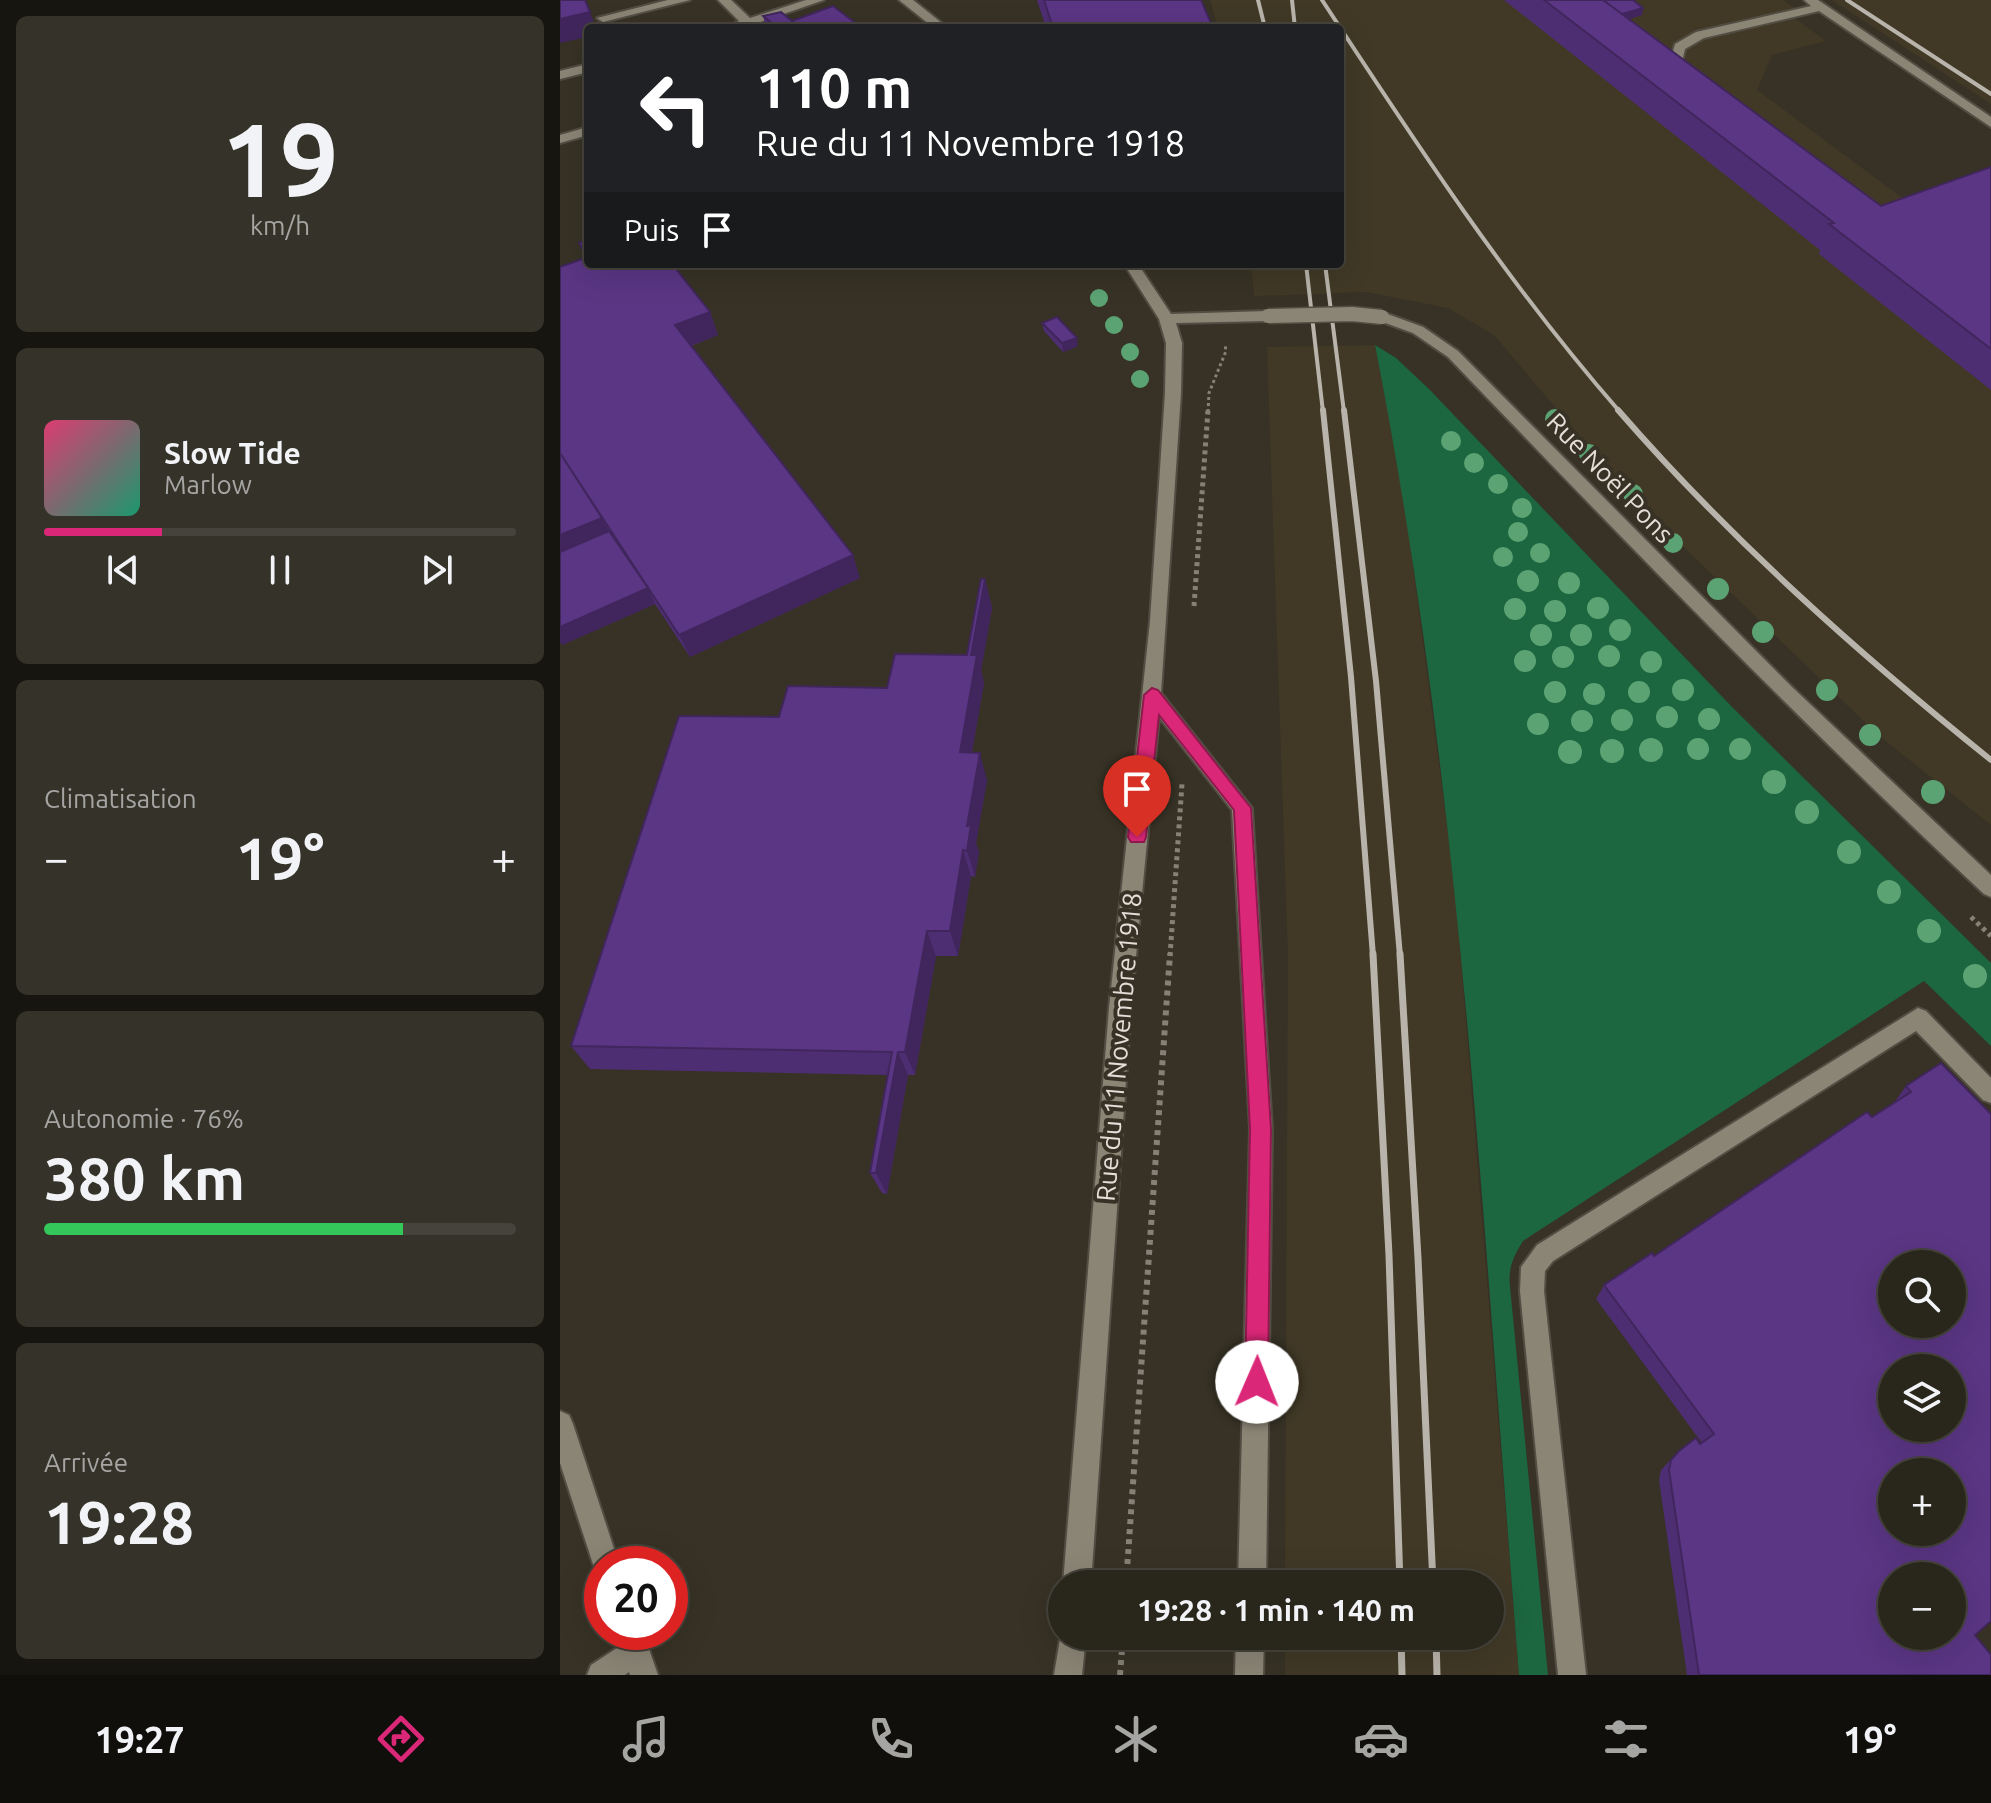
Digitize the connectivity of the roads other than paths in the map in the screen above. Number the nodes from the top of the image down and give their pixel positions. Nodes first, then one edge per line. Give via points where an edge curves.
1 (684, 0) edge
2 (724, 0) edge
3 (818, 0) edge
4 (905, 0) edge
5 (1814, 4) edge
6 (603, 18) dead end
7 (747, 22) junction
8 (741, 24) edge
9 (937, 24) edge
10 (584, 69) edge
11 (560, 75) edge
12 (1699, 88) edge
13 (1991, 123) edge
14 (584, 132) edge
15 (560, 139) edge
16 (1134, 268) edge
17 (1167, 319) junction
18 (1152, 695) junction
19 (1991, 888) edge
20 (1991, 1093) edge
21 (560, 1424) edge
22 (600, 1546) edge
23 (1078, 1570) edge
24 (1252, 1570) edge
25 (1071, 1650) edge
26 (1250, 1650) edge
27 (636, 1653) edge
28 (601, 1675) edge
29 (1068, 1675) edge
30 (1249, 1675) edge
31 (1572, 1675) edge

1 - 6 street
2 - 7 street
3 - 7 street
4 - 9 street
5 - 12 street via 1700,35 1679,47 1676,62
5 - 13 street
7 - 8 street
10 - 11 street
14 - 15 street
16 - 17 street
17 - 18 street, Rue du 11 Novembre 1918 via 1174,343 1173,393
17 - 19 street, Rue Noël Pons, bridge via 1382,317 1418,330 1453,354 1667,574
18 - 23 street, Rue du 11 Novembre 1918 via 1120,1008
18 - 24 street via 1242,808 1261,1129
20 - 31 street via 1918,1018 1545,1253 1533,1267
21 - 22 street
25 - 29 street
26 - 30 street
27 - 28 street

